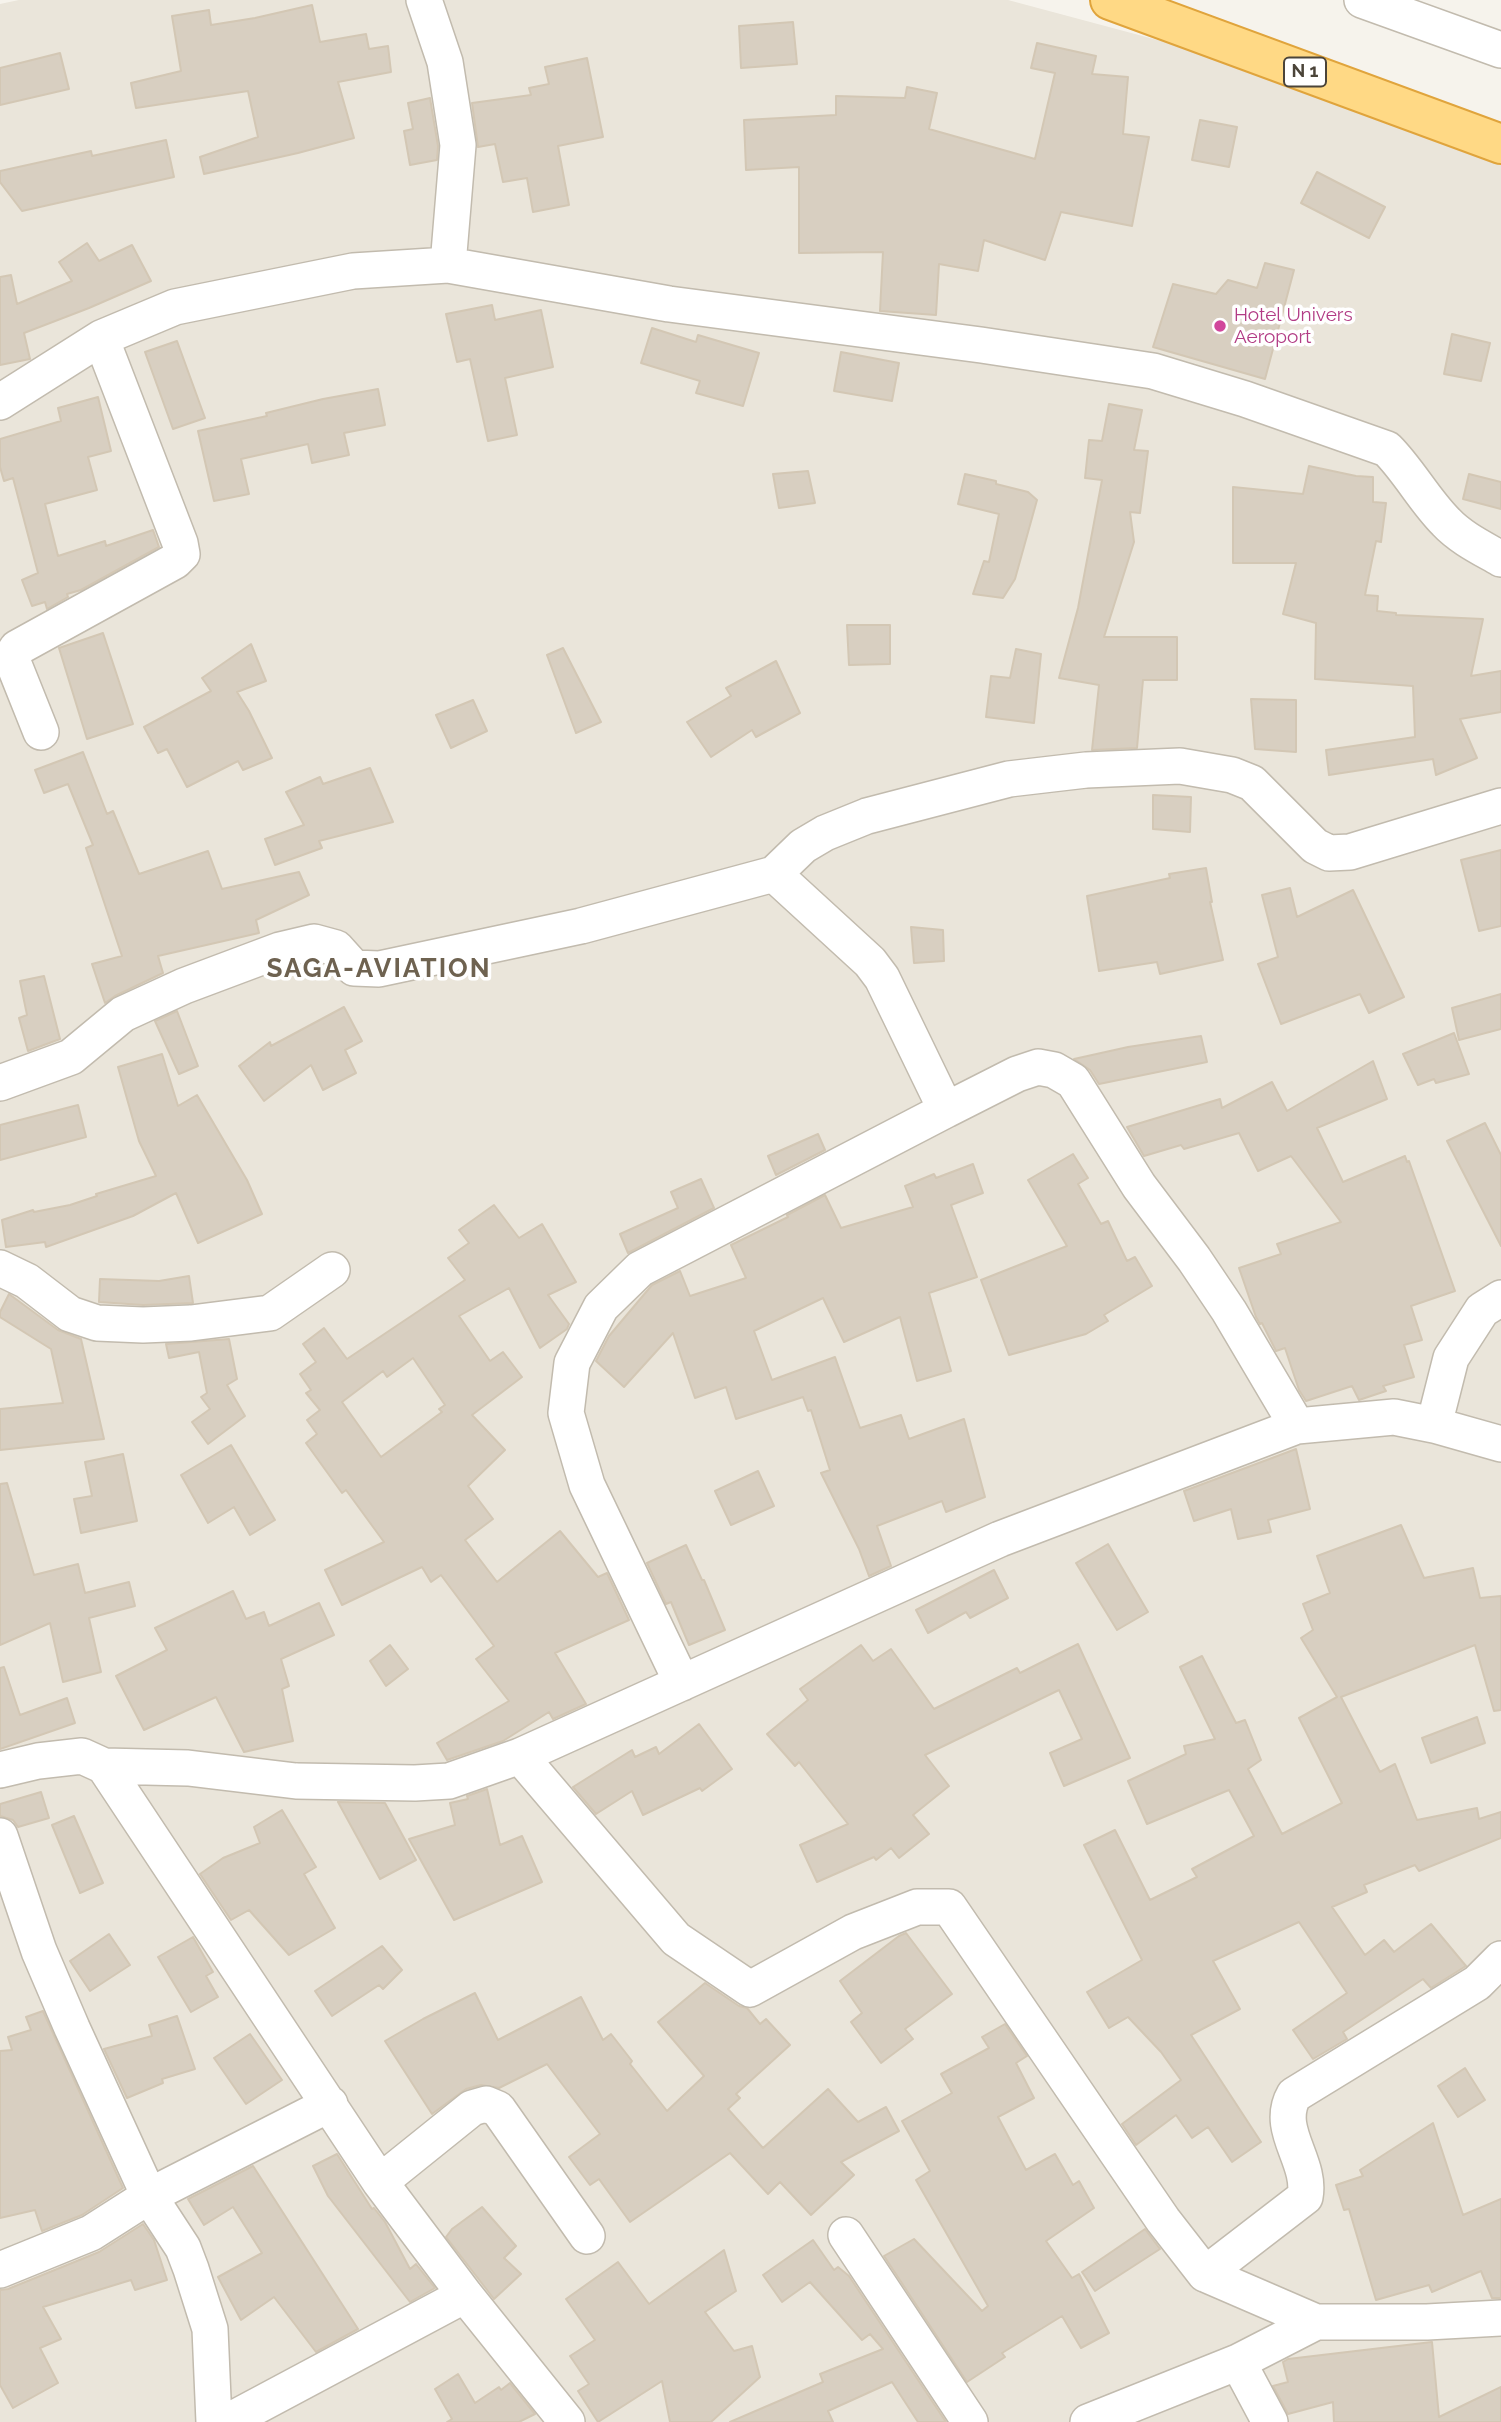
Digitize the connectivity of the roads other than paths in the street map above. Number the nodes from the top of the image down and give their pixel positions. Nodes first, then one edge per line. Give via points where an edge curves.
1 (424, 0) edge
2 (1110, 0) edge
3 (1362, 0) edge
4 (1501, 50) edge
5 (1501, 144) edge
6 (448, 265) junction
7 (101, 338) junction
8 (0, 401) edge
9 (1501, 559) edge
10 (41, 732) dead end
11 (1501, 806) edge
12 (774, 874) junction
13 (0, 1083) edge
14 (946, 1111) junction
15 (0, 1268) edge
16 (332, 1270) dead end
17 (1501, 1298) edge
18 (1434, 1425) junction
19 (1297, 1426) junction
20 (1501, 1444) edge
21 (682, 1683) junction
22 (520, 1756) junction
23 (104, 1766) junction
24 (0, 1770) edge
25 (0, 1836) edge
26 (1501, 1959) edge
27 (330, 2104) junction
28 (380, 2182) junction
29 (149, 2196) junction
30 (846, 2235) dead end
31 (587, 2236) dead end
32 (0, 2270) edge
33 (1205, 2274) junction
34 (465, 2295) junction
35 (1501, 2318) edge
36 (1315, 2322) junction
37 (1238, 2362) junction
38 (214, 2422) edge
39 (227, 2422) edge
40 (566, 2422) edge
41 (970, 2422) edge
42 (1088, 2422) edge
43 (1270, 2422) edge

1 - 6 street via 445,62 458,145
2 - 5 highway, N 1
3 - 4 street
6 - 7 street via 354,271 175,307
6 - 9 street via 669,304 1153,371 1387,449 1446,522
7 - 8 street
7 - 10 street via 182,554 17,648 13,662
11 - 12 street via 1350,852 1329,853 1315,846 1252,783 1232,775 1180,766 1086,770 1009,779 867,816 803,846
12 - 13 street via 581,926 379,970 354,968 336,948 314,942 280,950 123,1014 72,1057
12 - 14 street via 882,978
14 - 19 street via 1038,1068 1054,1070 1073,1081 1139,1186 1228,1311
14 - 21 street via 640,1269 601,1307 572,1363 566,1413 587,1485
15 - 16 street via 70,1314 97,1323 143,1325 270,1313
17 - 18 street via 1482,1310 1451,1359
18 - 19 street via 1394,1418
18 - 20 street
19 - 21 street via 1000,1539
21 - 22 street
22 - 23 street via 450,1781 415,1783 296,1781 188,1768
22 - 33 street via 676,1939 750,1989 853,1932 918,1907 949,1907
23 - 24 street via 82,1756
23 - 27 street
25 - 29 street via 40,1951
26 - 33 street via 1477,1983 1294,2095 1287,2121 1306,2179 1305,2197
27 - 28 street
27 - 29 street
28 - 31 street via 472,2108 486,2104 498,2109
28 - 34 street
29 - 32 street via 90,2232
29 - 38 street via 183,2248 210,2329
30 - 41 street
33 - 36 street
34 - 39 street
34 - 40 street
35 - 36 street
36 - 37 street
37 - 42 street
37 - 43 street

